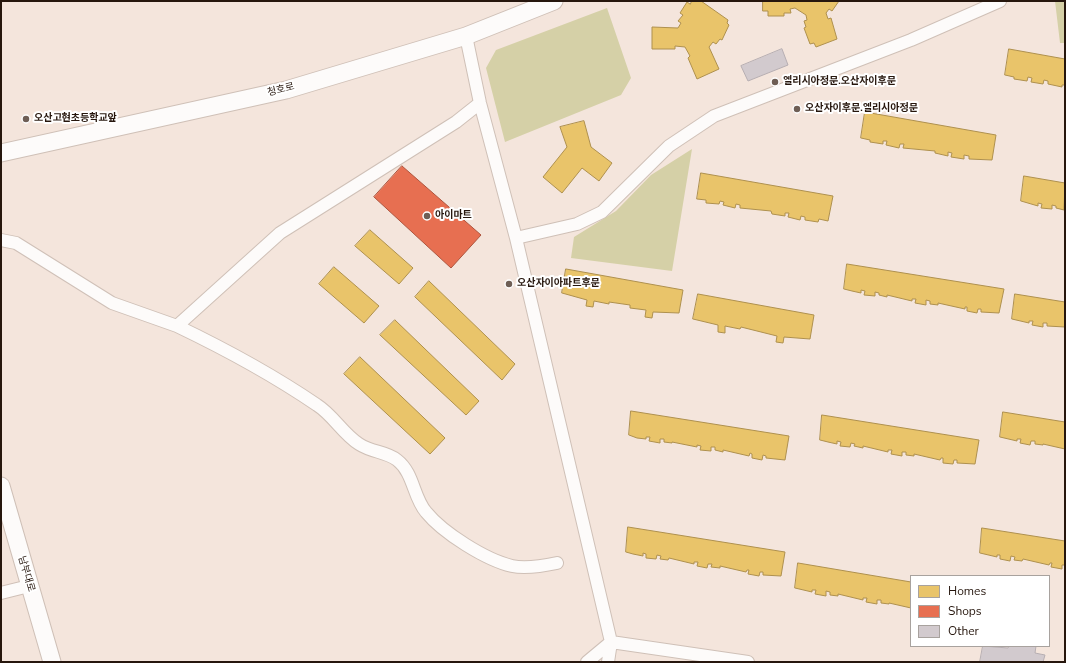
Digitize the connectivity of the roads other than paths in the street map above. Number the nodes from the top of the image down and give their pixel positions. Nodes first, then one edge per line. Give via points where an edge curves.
1 (554, 1) edge
2 (1000, 1) edge
3 (466, 36) junction
4 (480, 103) junction
5 (1, 153) edge
6 (516, 238) junction
7 (1, 240) edge
8 (177, 326) junction
9 (1, 486) edge
10 (557, 563) dead end
11 (29, 586) junction
12 (1, 593) edge
13 (611, 642) junction
14 (52, 662) edge
15 (587, 662) edge
16 (608, 662) edge
17 (748, 662) edge

1 - 3 street, 청호로
2 - 6 street via 911,40 714,116 669,146 602,212 577,224
3 - 4 street
3 - 5 street, 청호로 via 286,90
4 - 6 street
4 - 8 street via 456,122 280,234
6 - 13 street
7 - 8 street via 16,243 112,303
8 - 10 street via 215,344 318,406 357,444 373,452 388,454 399,461 410,476 426,512 452,535 486,557 513,566 542,567
9 - 11 street, 남부대로
11 - 12 street
11 - 14 street, 남부대로
13 - 15 street
13 - 16 street
13 - 17 street

